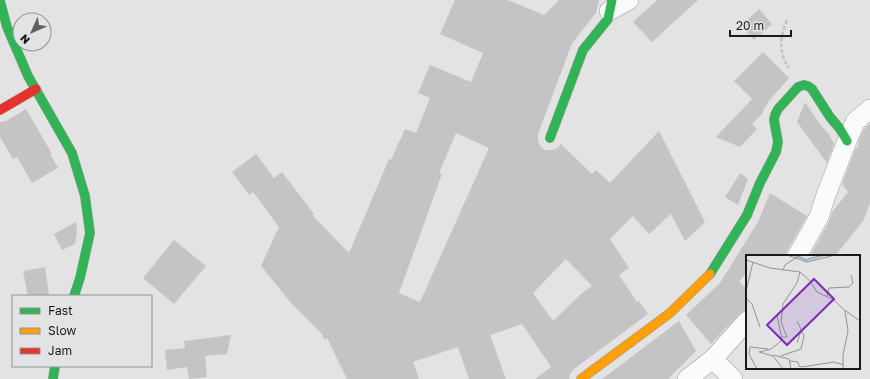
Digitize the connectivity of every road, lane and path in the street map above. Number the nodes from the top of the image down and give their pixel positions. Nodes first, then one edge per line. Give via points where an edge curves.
1 (629, 0) edge
2 (0, 1) edge
3 (611, 6) edge
4 (787, 20) dead end
5 (804, 85) junction
6 (36, 89) junction
7 (870, 109) edge
8 (0, 110) edge
9 (550, 138) dead end
10 (846, 140) junction
11 (798, 255) edge
12 (74, 295) edge
13 (746, 322) edge
14 (714, 359) junction
15 (55, 367) edge
16 (53, 379) edge
17 (581, 379) edge
18 (687, 379) edge
19 (733, 379) edge

1 - 3 street
2 - 6 street via 7,27
3 - 9 street via 608,19 583,50
4 - 5 path via 781,40 784,61
5 - 10 street via 812,89
5 - 17 street via 798,87 775,115 778,142 776,152 747,215 709,276 670,313
6 - 8 street
6 - 12 street via 72,153 85,196 90,233
7 - 10 street via 855,122
10 - 11 street via 819,217
13 - 14 street
14 - 18 street
14 - 19 street
15 - 16 street

